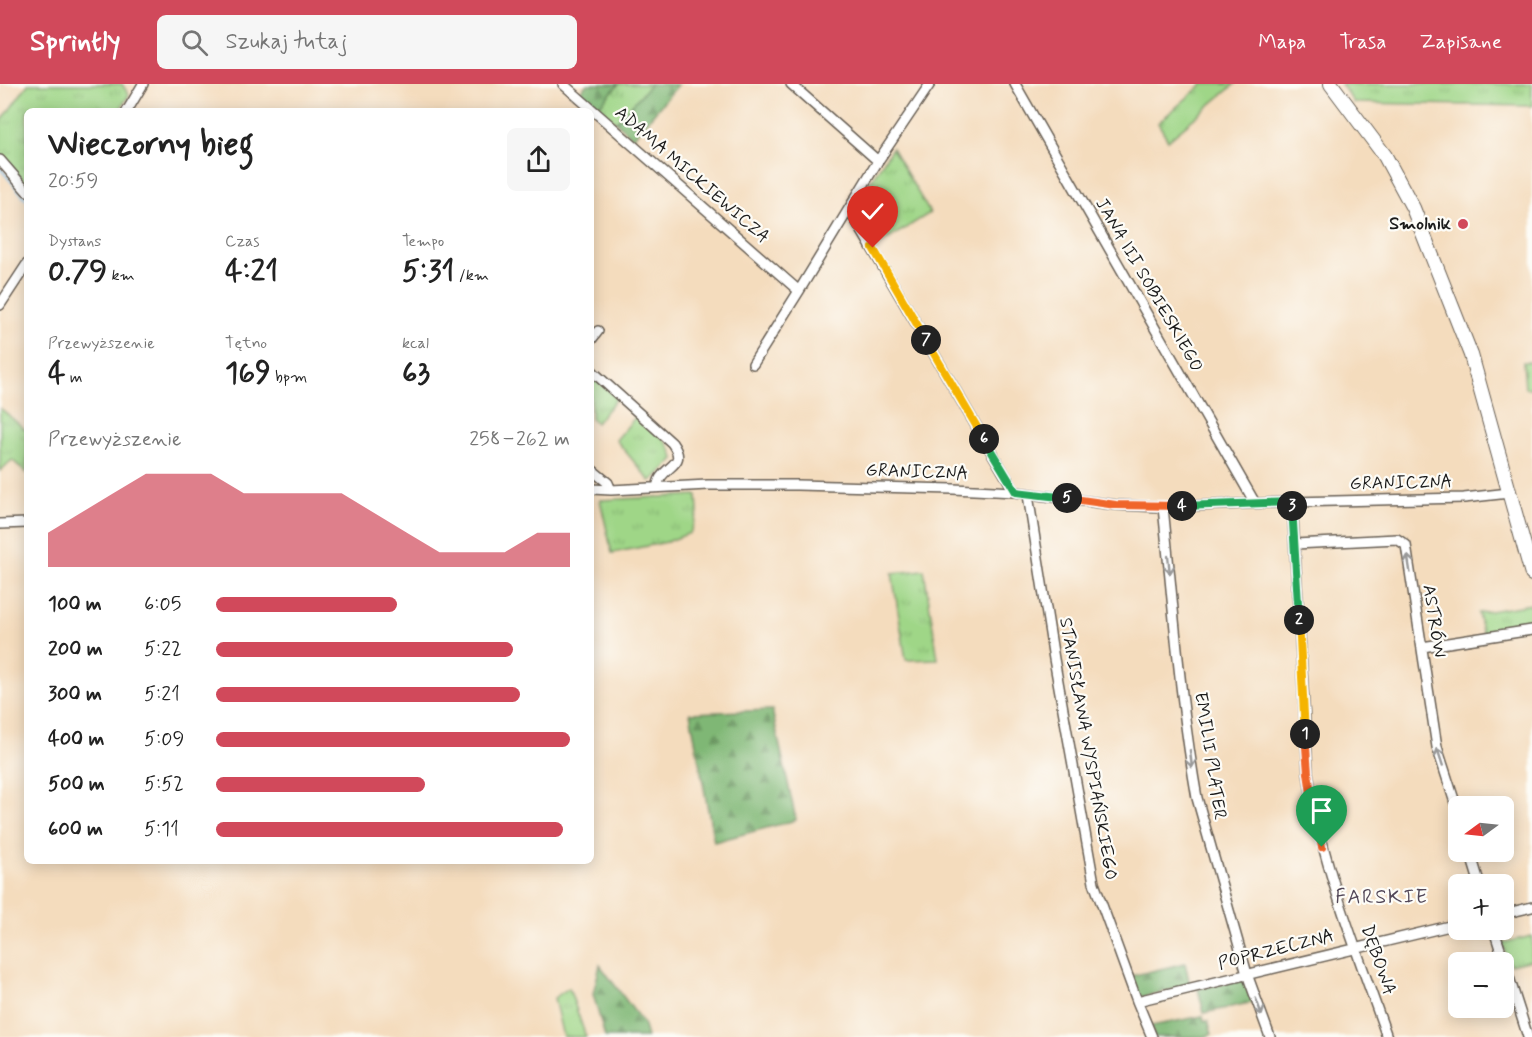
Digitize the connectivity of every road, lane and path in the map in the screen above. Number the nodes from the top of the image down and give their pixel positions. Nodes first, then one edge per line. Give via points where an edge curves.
1 (144, 84) edge
2 (563, 84) edge
3 (791, 84) edge
4 (930, 84) edge
5 (1015, 84) edge
6 (1331, 84) edge
7 (129, 108) edge
8 (590, 108) edge
9 (594, 111) edge
10 (0, 160) edge
11 (878, 161) junction
12 (24, 188) edge
13 (849, 209) junction
14 (24, 269) edge
15 (800, 291) junction
16 (0, 305) edge
17 (598, 331) dead end
18 (594, 336) edge
19 (753, 364) dead end
20 (594, 373) edge
21 (594, 471) edge
22 (657, 487) junction
23 (594, 489) edge
24 (611, 490) junction
25 (1509, 491) junction
26 (1016, 492) junction
27 (1028, 495) junction
28 (1292, 502) junction
29 (1255, 503) junction
30 (1163, 507) junction
31 (24, 523) edge
32 (0, 524) edge
33 (1295, 544) junction
34 (1532, 574) edge
35 (1532, 630) edge
36 (1422, 647) junction
37 (1453, 796) edge
38 (1532, 907) edge
39 (1514, 911) edge
40 (1448, 926) edge
41 (1497, 940) edge
42 (1356, 948) junction
43 (1247, 974) junction
44 (1137, 1001) junction
45 (1152, 1037) edge
46 (1270, 1037) edge
47 (1387, 1037) edge
48 (1528, 1037) edge

1 - 7 street
2 - 8 street, ADAMA MICKIEWICZA
3 - 11 street
4 - 11 street
5 - 29 street, JANA III SOBIESKIEGO
6 - 25 main road via 1385,156 1413,208 1471,355
9 - 15 street, ADAMA MICKIEWICZA
10 - 12 street
11 - 13 street
13 - 15 street
13 - 26 street
14 - 16 street
15 - 19 street
17 - 18 street
20 - 22 street via 676,449 677,460
21 - 24 street
22 - 24 street, GRANICZNA
22 - 26 street, GRANICZNA via 796,485
23 - 24 street, GRANICZNA
25 - 28 street, GRANICZNA via 1464,498
25 - 34 main road
26 - 27 street, GRANICZNA
27 - 30 street, GRANICZNA
27 - 44 street, STANISŁAWA WYSPIAŃSKIEGO via 1094,883
28 - 29 street, GRANICZNA
28 - 33 street, DĘBOWA
29 - 30 street, GRANICZNA
30 -> 43 street, EMILII PLATER via 1192,768 1204,825
31 - 32 street
36 -> 33 street, ASTRÓW via 1406,545 1402,541
33 - 42 street, DĘBOWA via 1313,807 1322,847
35 - 36 street
37 -> 36 street, ASTRÓW via 1437,747
38 - 39 street
40 - 42 street, POPRZECZNA
41 - 48 street
42 - 43 street, POPRZECZNA
42 - 47 street, DĘBOWA
43 - 44 street, POPRZECZNA
43 -> 46 street, EMILII PLATER
44 - 45 street, STANISŁAWA WYSPIAŃSKIEGO

